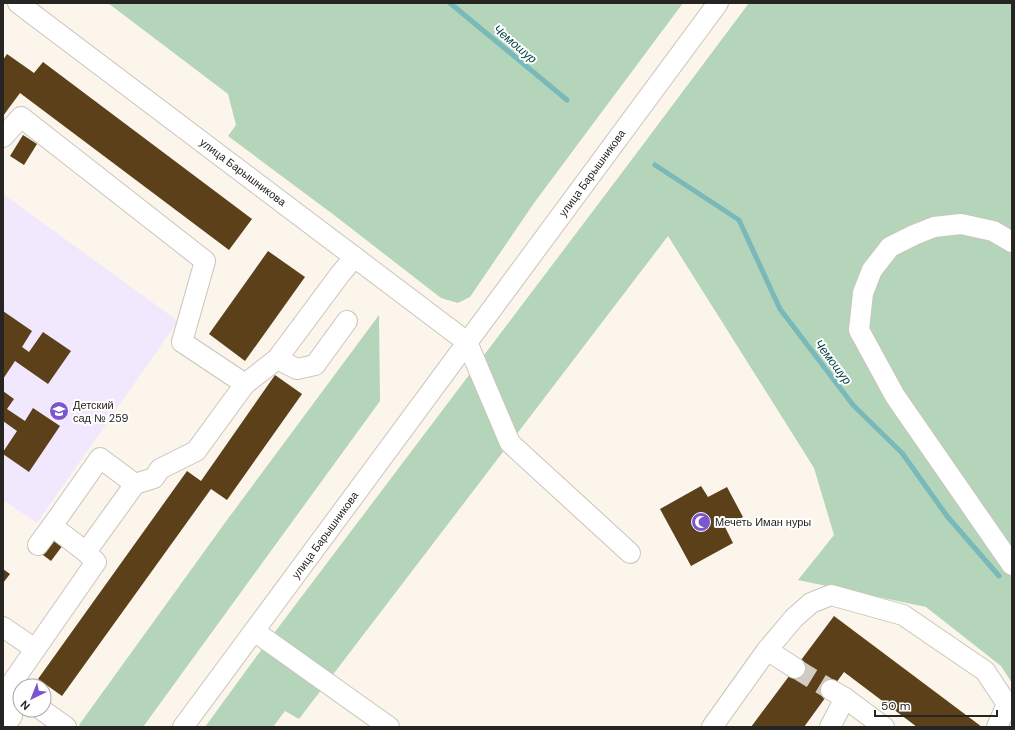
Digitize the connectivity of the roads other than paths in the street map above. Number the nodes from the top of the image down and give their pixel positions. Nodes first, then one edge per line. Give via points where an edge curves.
1 (18, 3) edge
2 (718, 3) edge
3 (3, 137) edge
4 (1012, 242) edge
5 (355, 257) junction
6 (347, 321) dead end
7 (467, 342) junction
8 (277, 359) junction
9 (245, 384) junction
10 (135, 484) junction
11 (52, 526) junction
12 (38, 545) dead end
13 (86, 552) junction
14 (630, 553) dead end
15 (1012, 565) edge
16 (3, 627) edge
17 (254, 632) junction
18 (35, 649) junction
19 (767, 650) junction
20 (795, 668) tunnel mouth
21 (20, 678) edge
22 (12, 716) edge
23 (52, 717) edge
24 (4, 727) edge
25 (66, 727) edge
26 (183, 727) edge
27 (389, 727) edge
28 (712, 727) edge
29 (830, 727) edge
30 (884, 727) edge
31 (997, 727) edge

1 - 5 street, улица Барышникова
2 - 7 street, улица Барышникова
3 - 9 street via 21,117 205,261 182,342
4 - 15 street via 994,231 961,224 934,227 890,247 872,270 863,293 859,330 895,396
5 - 7 street, улица Барышникова
5 - 8 street
6 - 8 street via 315,365 297,369
7 - 14 street via 510,444
7 - 17 street, улица Барышникова
8 - 9 street
9 - 10 street via 196,451 160,469 154,478
10 - 11 street via 100,458
10 - 13 street
11 - 12 street
11 - 13 street
13 - 18 street via 96,562
16 - 18 street
17 - 26 street, улица Барышникова
17 - 27 street
18 - 21 street
19 - 20 street
19 - 28 street
19 - 31 street via 794,618 811,603 831,595 903,615 985,671 1007,704
22 - 24 street
23 - 25 street
29 - 30 street via 838,694

